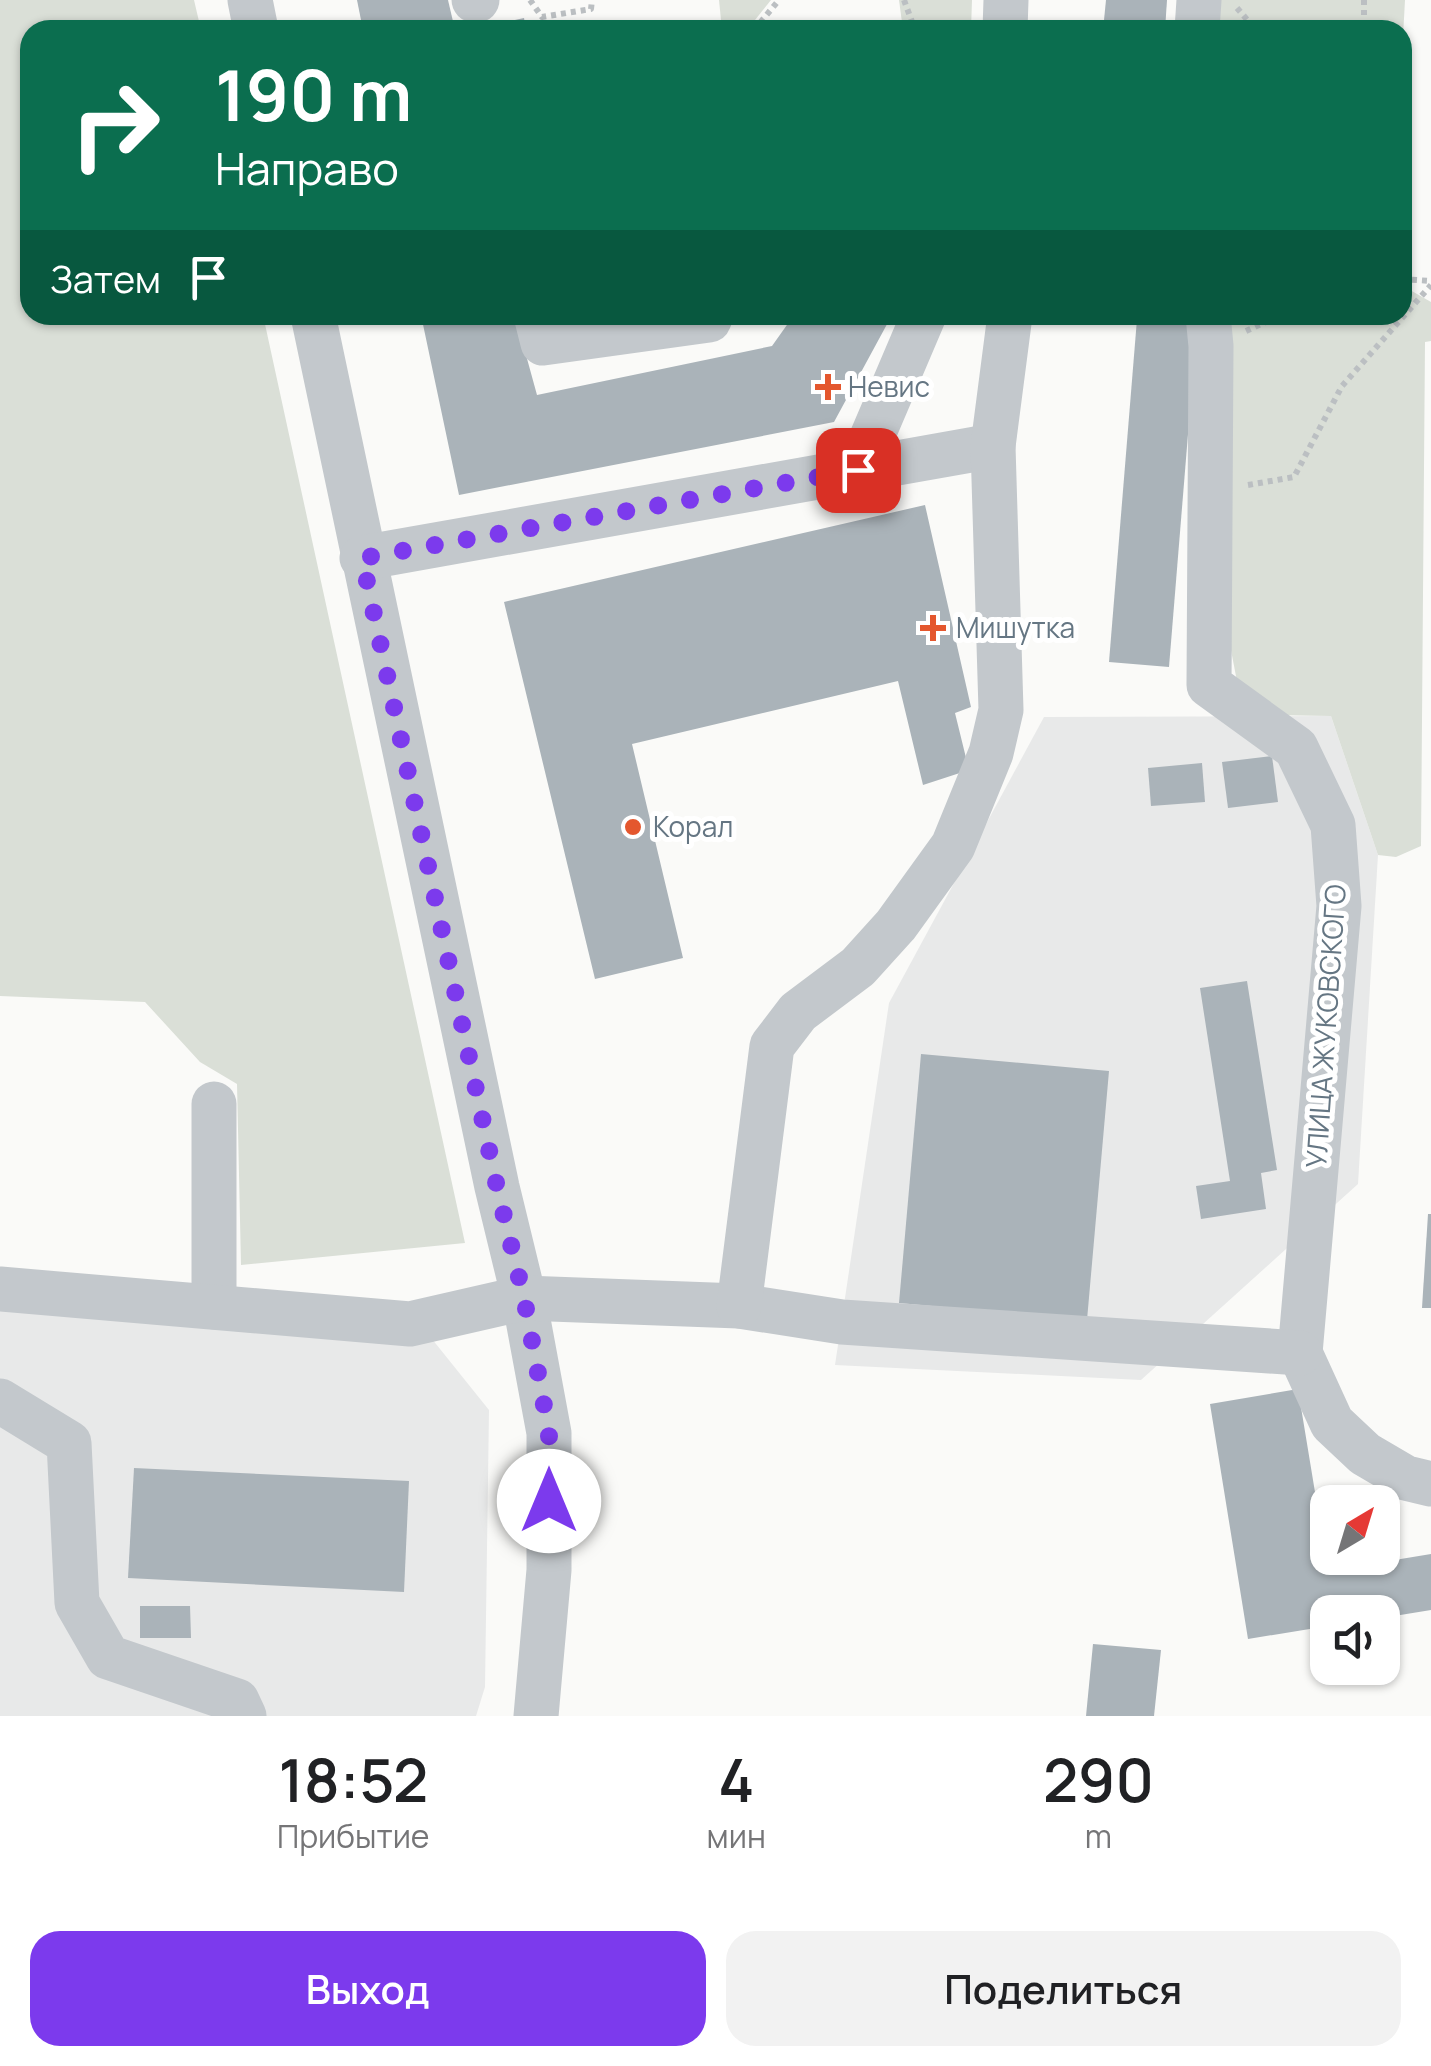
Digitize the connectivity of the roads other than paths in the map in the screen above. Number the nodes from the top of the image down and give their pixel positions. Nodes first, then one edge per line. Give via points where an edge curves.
1 (315, 325) edge
2 (538, 325) edge
3 (673, 325) edge
4 (920, 325) edge
5 (1009, 325) edge
6 (1209, 325) edge
7 (993, 446) junction
8 (858, 470) junction
9 (362, 558) junction
10 (214, 1104) dead end
11 (0, 1289) edge
12 (524, 1298) junction
13 (739, 1306) junction
14 (214, 1307) junction
15 (1300, 1353) junction
16 (0, 1401) edge
17 (1431, 1484) edge
18 (244, 1716) edge
19 (536, 1716) edge

1 - 9 street
2 - 3 street via 543,343
4 - 8 street
5 - 7 street
6 - 15 street, УЛИЦА ЖУКОВСКОГО via 1209,685 1296,748 1332,825 1339,906
7 - 8 street
7 - 13 street via 1001,710 991,753 952,846 896,925 858,967 798,1012 772,1046
8 - 9 street
9 - 12 street
10 - 14 street
11 - 14 street
12 - 13 street
12 - 14 street via 410,1324
12 - 19 street via 549,1432 549,1570
13 - 15 street via 842,1322
15 - 17 street, УЛИЦА ЖУКОВСКОГО via 1332,1424 1364,1454
16 - 18 street via 69,1443 77,1603 108,1657 237,1701

